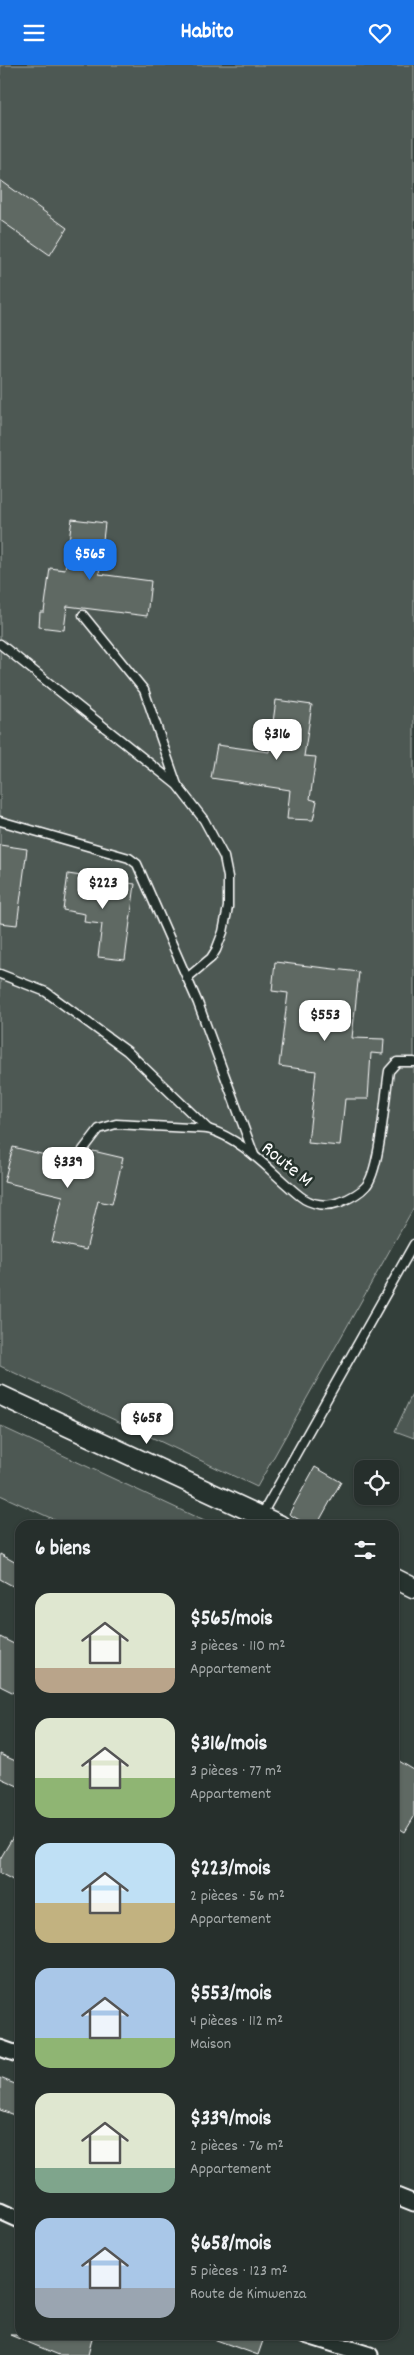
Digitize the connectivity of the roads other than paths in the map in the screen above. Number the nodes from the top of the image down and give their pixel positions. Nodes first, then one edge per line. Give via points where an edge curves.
1 (84, 615) dead end
2 (0, 644) edge
3 (177, 785) junction
4 (0, 821) edge
5 (0, 974) edge
6 (187, 978) junction
7 (414, 1063) edge
8 (208, 1129) junction
9 (83, 1150) dead end
10 (254, 1155) junction
11 (414, 1244) edge
12 (0, 1395) edge
13 (261, 1516) junction
14 (269, 1520) edge
15 (399, 1580) edge
16 (414, 1588) edge
17 (0, 2048) edge
18 (15, 2053) edge
19 (399, 2196) edge
20 (412, 2199) edge
21 (0, 2211) edge
22 (15, 2218) edge
23 (321, 2340) edge
24 (370, 2355) edge

1 - 3 lane via 144,690
2 - 3 lane
3 - 6 lane via 204,820 224,857 228,877 228,907 216,950
4 - 6 lane via 129,858 137,864
5 - 8 lane via 46,993 127,1051
6 - 10 lane
7 - 10 lane, Route M via 397,1062 389,1071 374,1171 366,1186 349,1198 332,1205 308,1201
8 - 9 lane, Route M via 116,1124 100,1129
8 - 10 lane, Route M
11 - 13 lane
12 - 13 street
13 - 14 street
15 - 16 street
17 - 18 street
19 - 20 street
21 - 22 street
23 - 24 street

